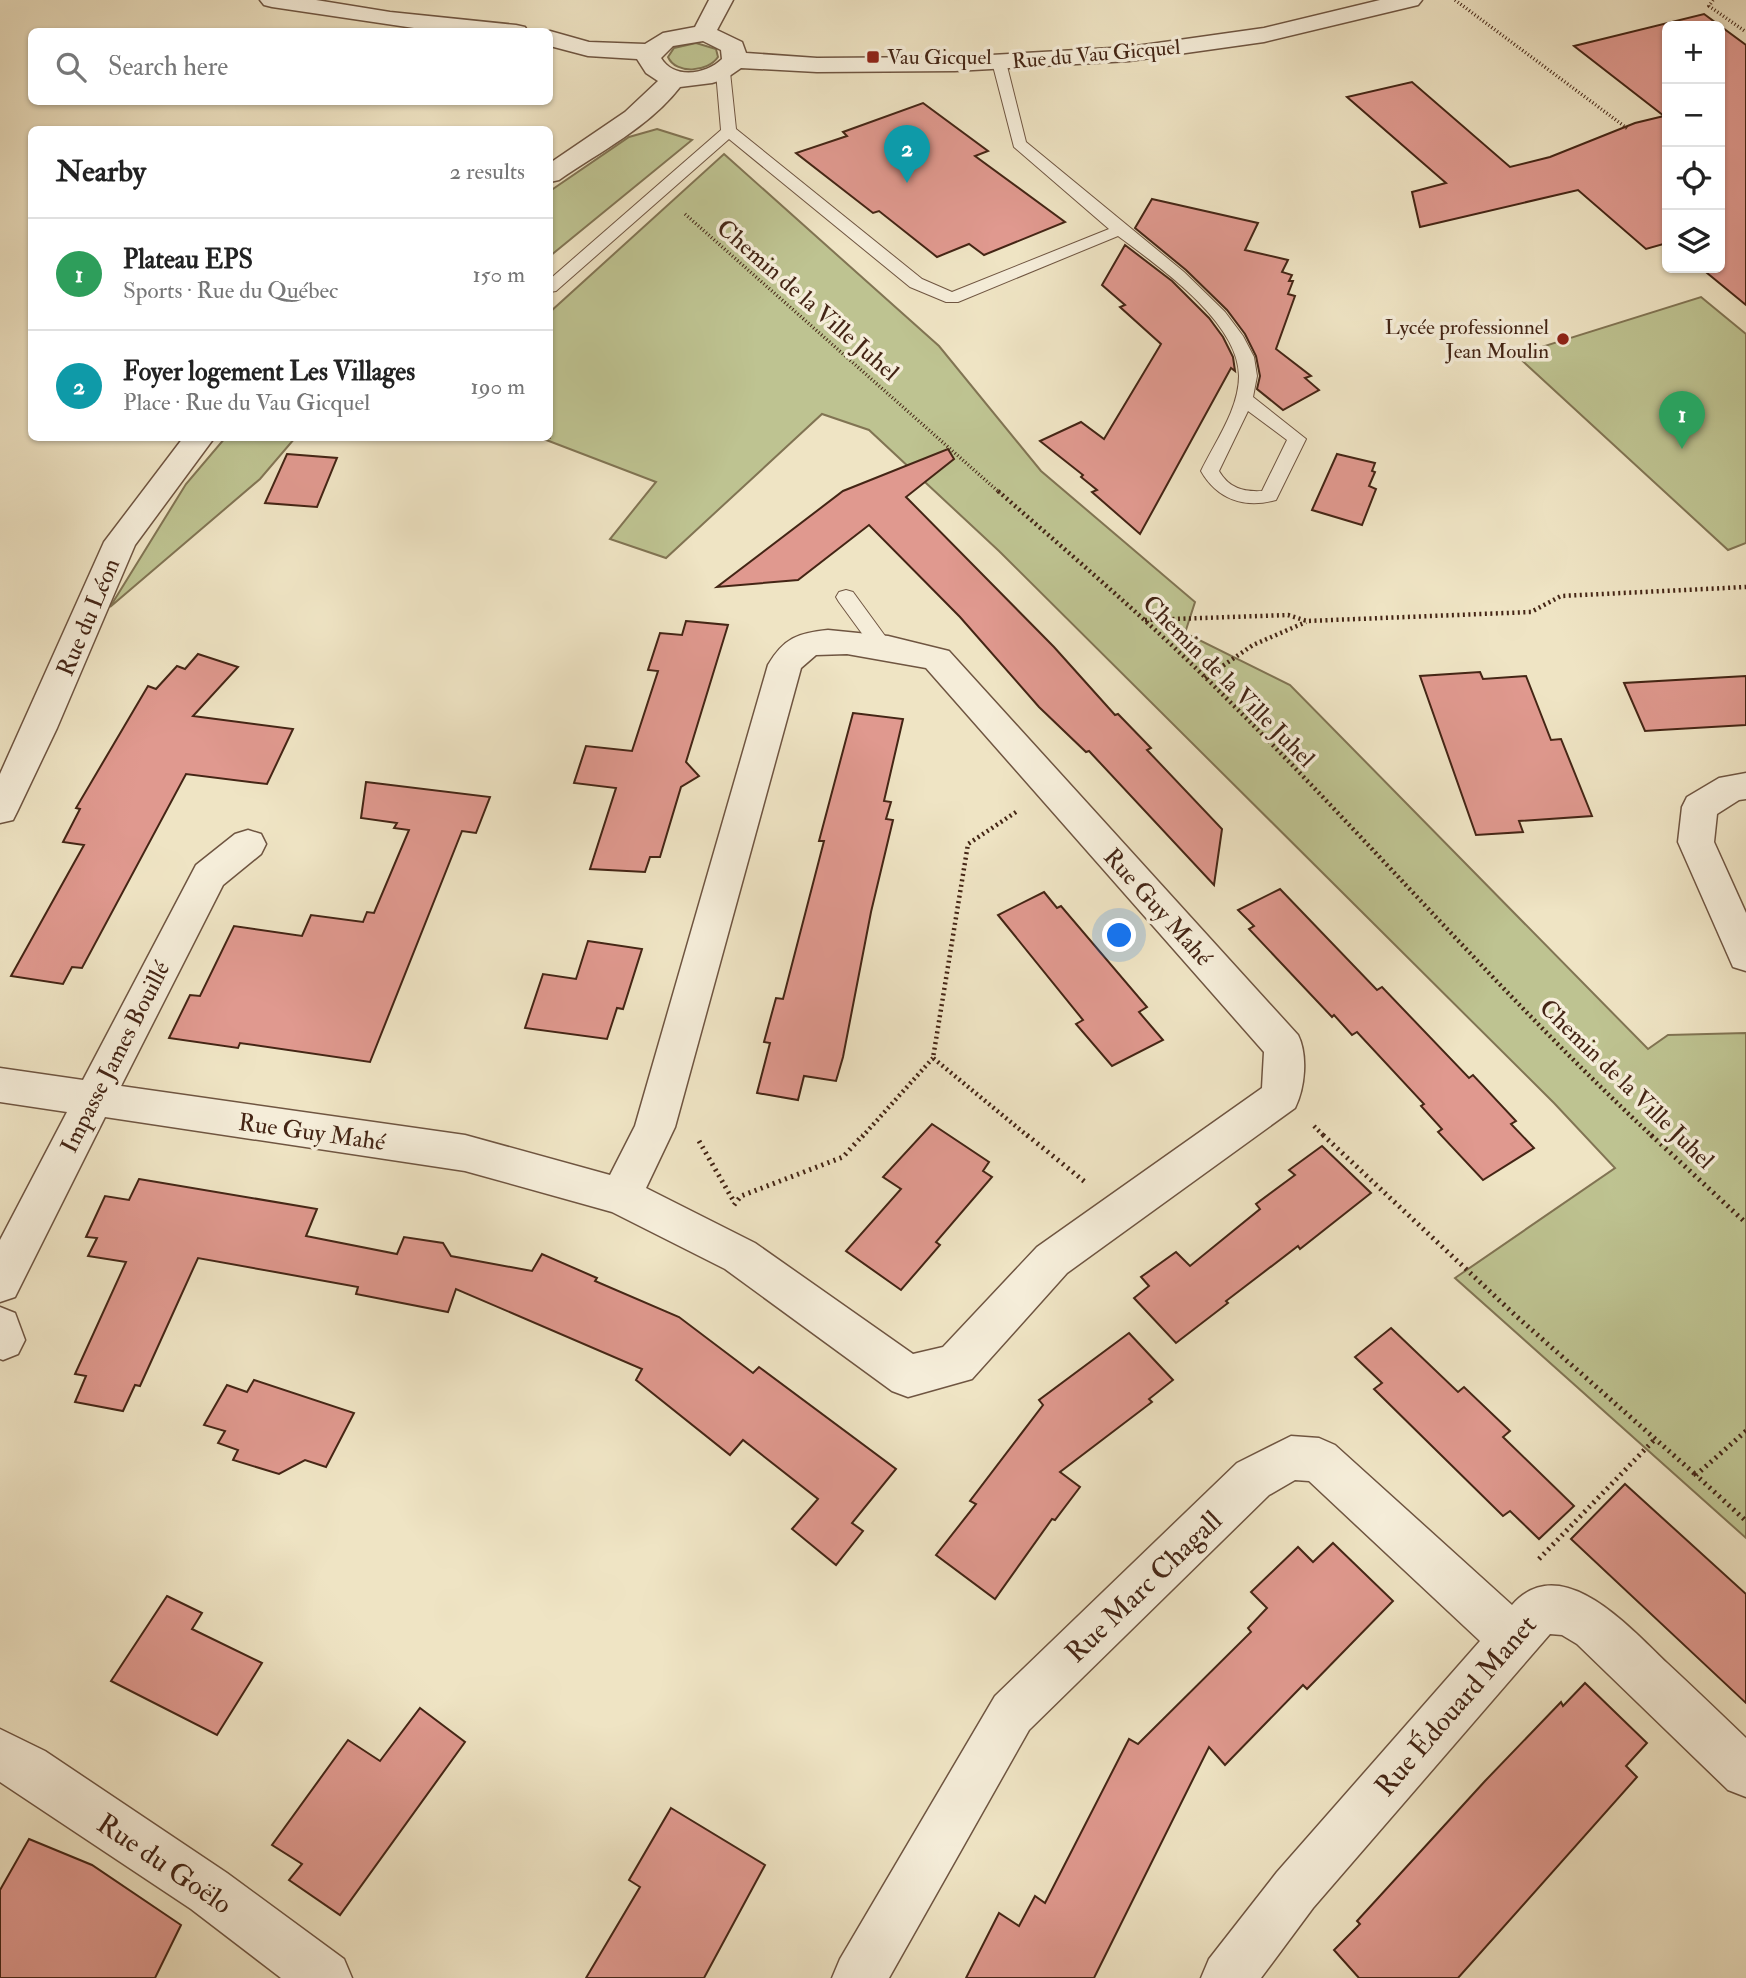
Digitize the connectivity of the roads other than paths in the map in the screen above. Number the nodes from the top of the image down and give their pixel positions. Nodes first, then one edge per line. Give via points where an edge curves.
1 (272, 0) edge
2 (721, 0) edge
3 (1410, 0) edge
4 (477, 28) edge
5 (703, 34) junction
6 (553, 39) edge
7 (651, 52) junction
8 (999, 62) junction
9 (729, 66) junction
10 (674, 78) junction
11 (729, 131) junction
12 (553, 172) edge
13 (1120, 230) junction
14 (553, 284) edge
15 (1244, 398) junction
16 (197, 441) edge
17 (846, 597) dead end
18 (881, 645) junction
19 (1746, 786) edge
20 (0, 810) edge
21 (248, 844) dead end
22 (1746, 956) edge
23 (0, 1085) edge
24 (92, 1101) junction
25 (621, 1196) junction
26 (0, 1283) edge
27 (1512, 1638) junction
28 (0, 1754) edge
29 (1746, 1772) edge
30 (325, 1978) edge
31 (859, 1978) edge
32 (1227, 1978) edge

1 - 4 street
2 - 5 street
3 - 8 street, Rue du Vau Gicquel via 1264,35 1129,54
5 - 7 street via 666,40
5 - 9 street via 733,47
6 - 7 street via 588,49
7 - 10 street via 656,70
8 - 9 street, Rue du Vau Gicquel
8 - 13 lane via 1020,144
9 - 10 street, Rue du Vau Gicquel via 699,79
9 - 11 lane
10 - 12 street via 627,121
11 - 13 lane via 916,283 952,298
11 - 14 lane
13 - 15 lane via 1166,265 1236,333 1249,374
15 - 15 lane via 1297,439 1269,496 1252,499 1216,485 1210,471
16 - 20 street, Rue du Léon via 120,542
17 - 18 lane
18 - 25 street, Rue Guy Mahé via 800,647 785,665 655,1127
18 - 25 street, Rue Guy Mahé via 937,659 1284,1047 1281,1096 1052,1260 956,1365 908,1377 740,1256
19 - 22 street via 1732,787 1700,807 1696,842
21 - 24 street, Impasse James Bouillé via 209,875
23 - 24 street, Rue Guy Mahé
24 - 25 street, Rue Guy Mahé via 465,1153
24 - 26 street, Impasse James Bouillé
27 - 29 street, Rue Édouard Manet via 1540,1609 1568,1612 1594,1627
27 - 31 street, Rue Marc Chagall via 1319,1460 1290,1458 1253,1479 1012,1713
27 - 32 street, Rue Édouard Manet via 1294,1890
28 - 30 street, Rue du Goëlo via 209,1891

